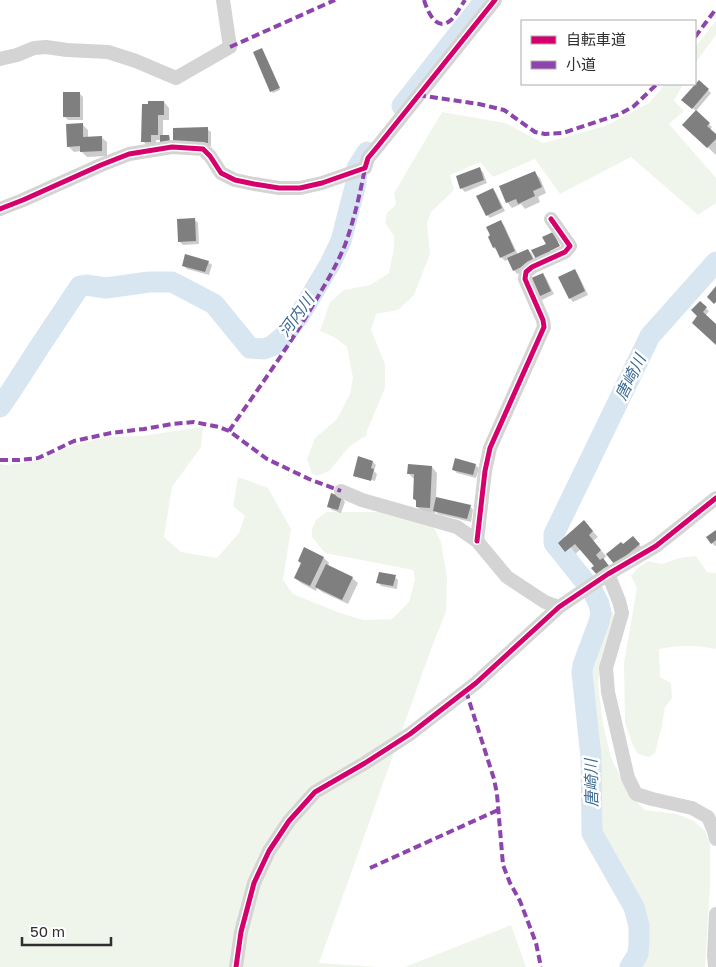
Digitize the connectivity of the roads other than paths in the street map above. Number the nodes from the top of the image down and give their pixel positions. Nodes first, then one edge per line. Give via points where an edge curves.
1 (224, 0) edge
2 (495, 0) edge
3 (0, 59) edge
4 (0, 209) edge
5 (551, 219) dead end
6 (341, 491) dead end
7 (716, 498) edge
8 (477, 542) junction
9 (608, 574) junction
10 (560, 606) junction
11 (716, 839) edge
12 (716, 914) edge
13 (236, 967) edge
14 (715, 967) edge

1 - 3 street via 230,47 176,78 108,52 46,47
2 - 4 street via 368,158 365,168 322,183 280,188 235,180 221,173 203,149 172,147 129,154
5 - 8 street via 570,246 565,252 526,272 525,279 544,327 490,448
6 - 8 street via 457,527
7 - 9 street via 656,546
8 - 10 street via 507,577 545,602
9 - 10 street
9 - 11 street via 622,613 606,668 608,692 628,778 636,794 692,808 708,817
10 - 13 street via 476,684 417,729 315,792 289,821 269,851 254,883
12 - 14 street

